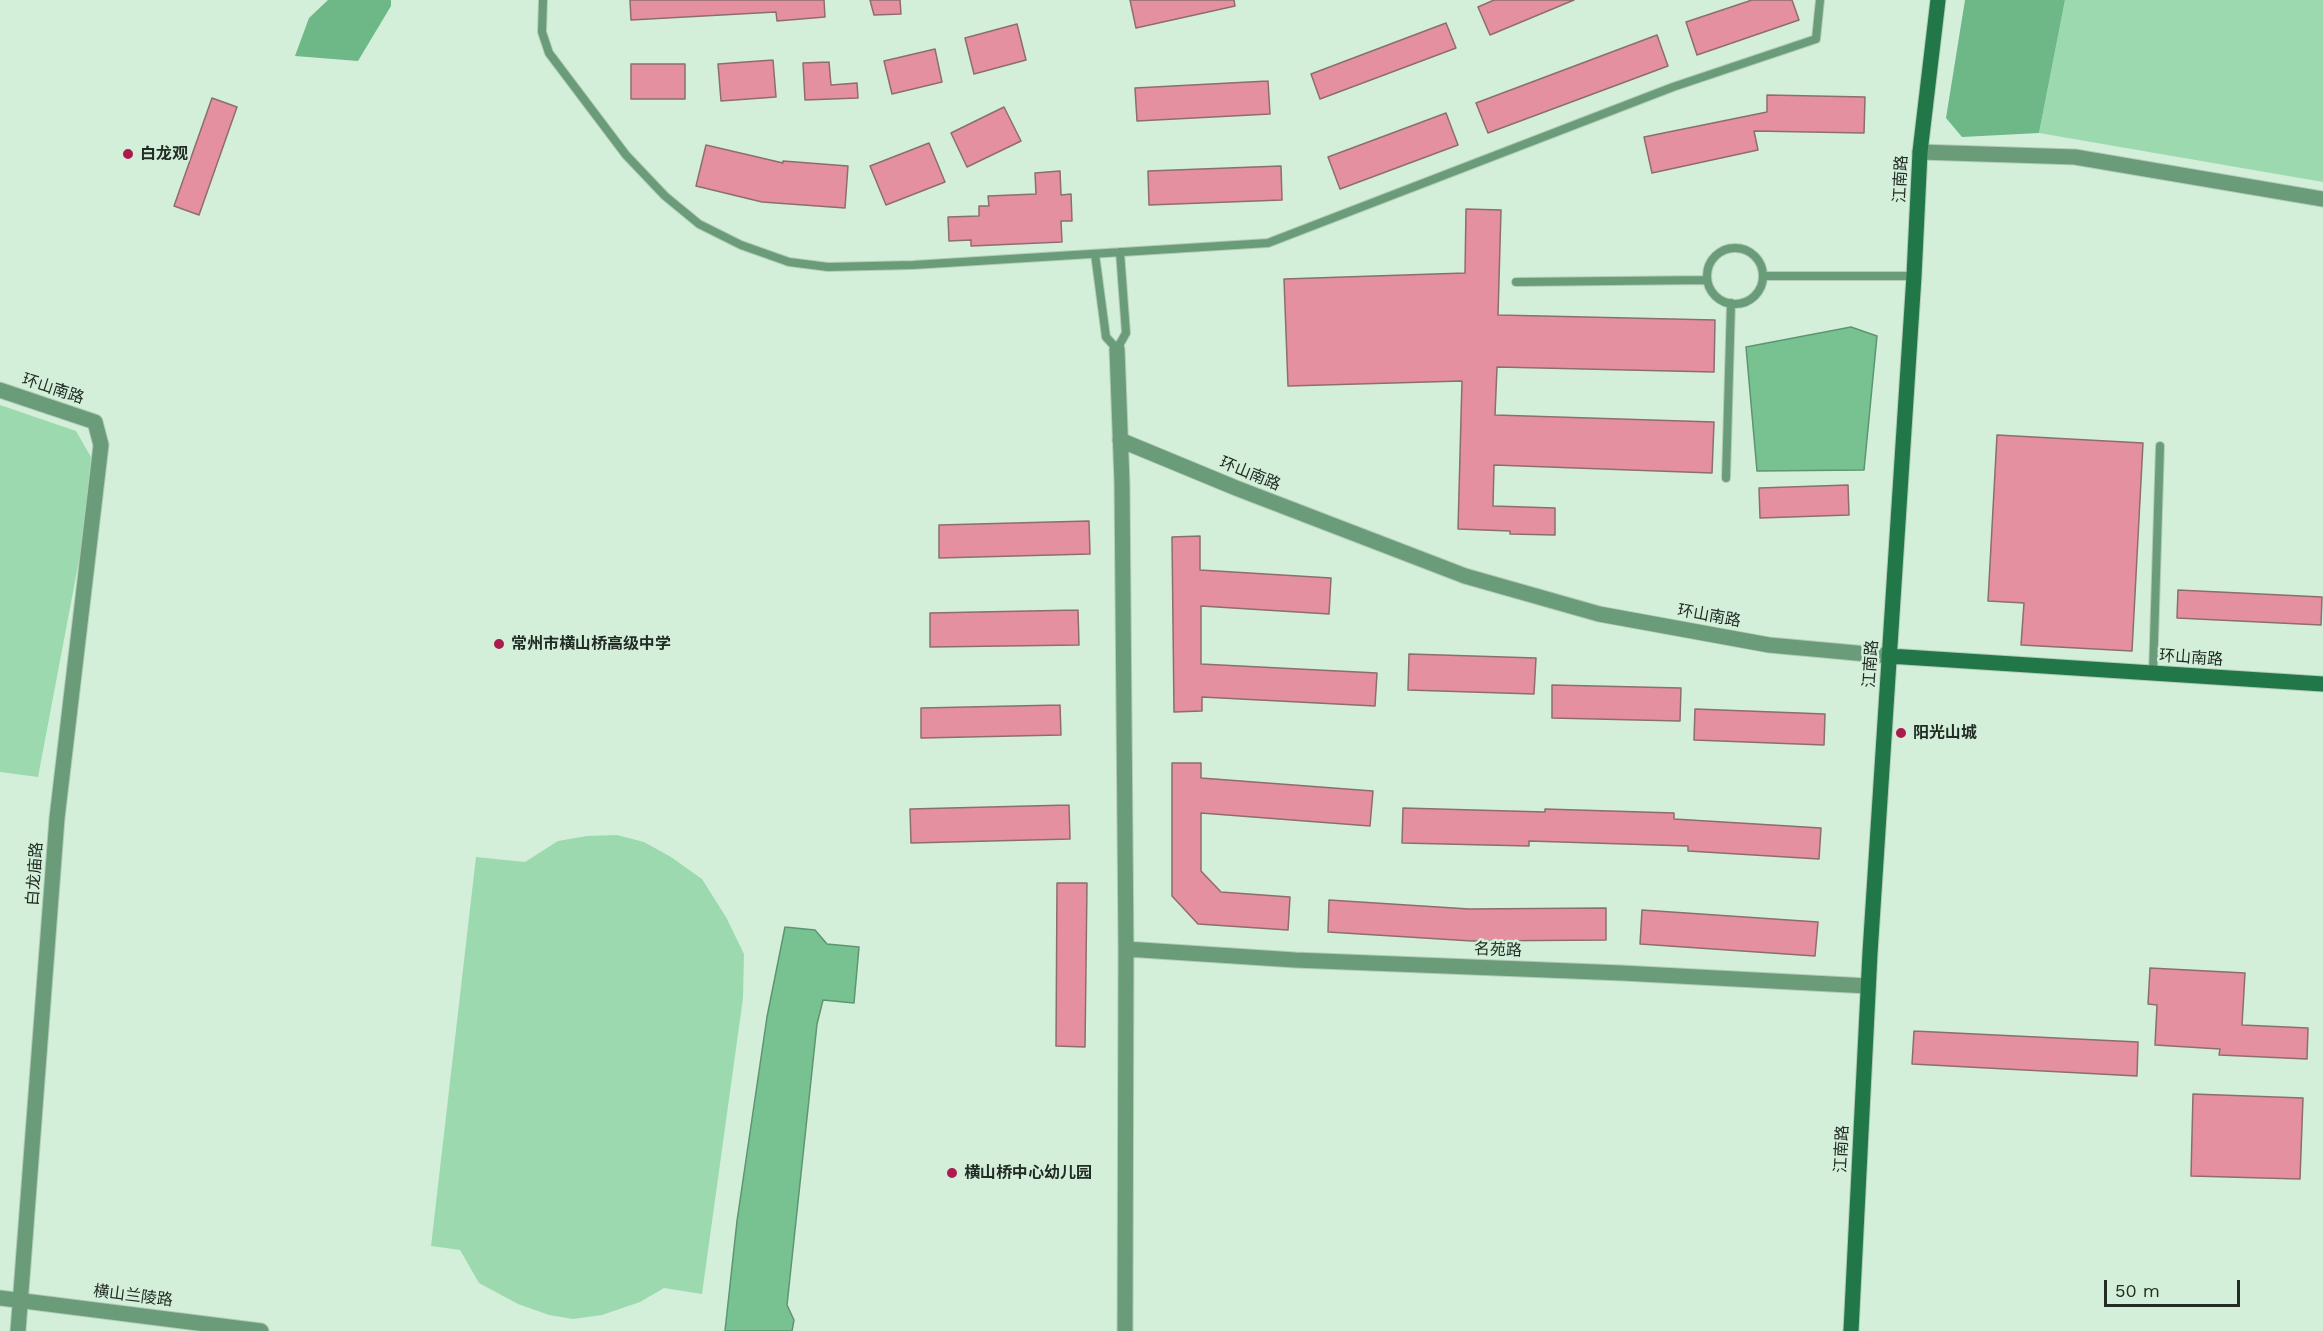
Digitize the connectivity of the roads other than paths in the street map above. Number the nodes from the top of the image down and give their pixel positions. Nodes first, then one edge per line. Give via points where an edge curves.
1 (543, 0) edge
2 (1820, 0) edge
3 (1938, 0) edge
4 (1920, 152) junction
5 (2323, 199) edge
6 (1120, 252) junction
7 (1095, 254) junction
8 (1763, 276) junction
9 (1914, 276) junction
10 (1707, 280) junction
11 (1516, 282) dead end
12 (1731, 303) junction
13 (1117, 349) junction
14 (0, 390) edge
15 (95, 422) joint
16 (1120, 440) junction
17 (2160, 446) dead end
18 (1726, 478) dead end
19 (1889, 656) junction
20 (2153, 673) junction
21 (2323, 684) edge
22 (1126, 949) junction
23 (1868, 986) junction
24 (0, 1298) edge
25 (21, 1300) junction
26 (18, 1331) edge
27 (261, 1331) edge
28 (1125, 1331) edge
29 (1851, 1331) edge

1 - 7 lane via 542,32 549,53 626,155 665,196 699,224 741,245 789,262 828,267
2 - 6 lane via 1816,39 1673,87 1268,243
3 - 4 main road, 江南路
4 - 5 street via 2075,157
4 - 9 main road, 江南路
6 - 7 lane
6 - 13 lane via 1126,333
7 - 13 lane via 1106,337
8 - 9 lane
8 - 10 lane via 1756,257 1748,250 1727,248 1711,260
8 - 12 lane via 1756,293 1740,303
9 - 19 main road, 江南路
10 - 11 lane
10 - 12 lane via 1715,296
12 - 18 lane
13 - 16 street
14 - 15 street, 环山南路
15 - 25 street, 白龙庙路 via 101,446 57,818
16 - 19 street, 环山南路 via 1465,576 1599,614 1769,645
16 - 22 street
17 - 20 lane
19 - 20 main road, 环山南路
19 - 23 main road, 江南路
20 - 21 main road, 环山南路
22 - 23 street, 名苑路
22 - 28 street
23 - 29 main road, 江南路
24 - 25 street, 横山兰陵路
25 - 26 street, 白龙庙路
25 - 27 street, 横山兰陵路

